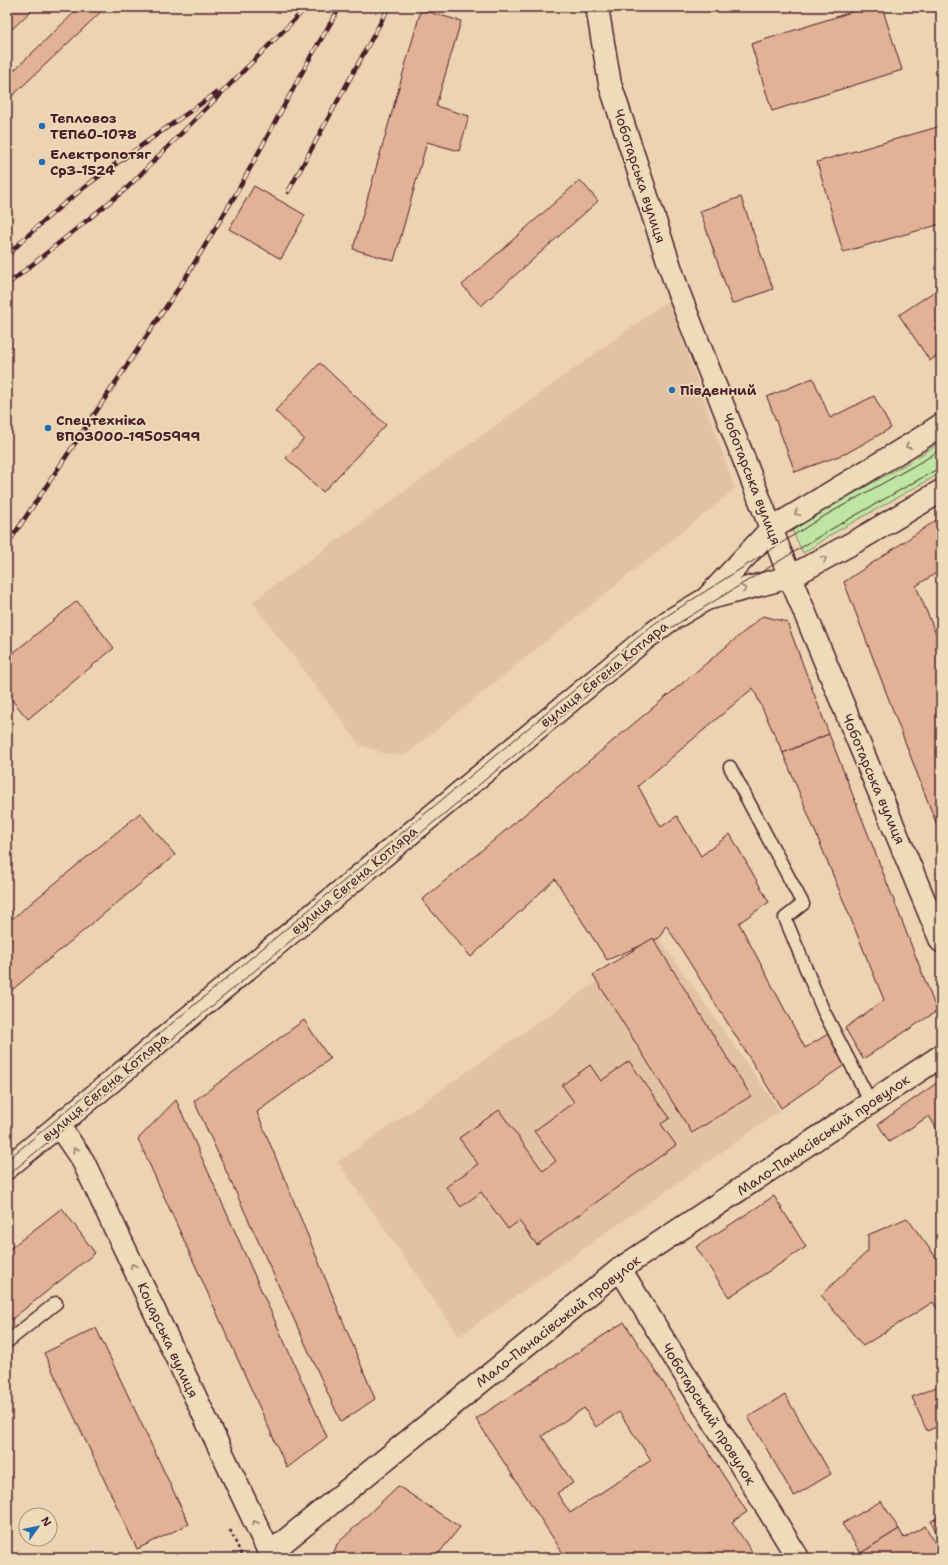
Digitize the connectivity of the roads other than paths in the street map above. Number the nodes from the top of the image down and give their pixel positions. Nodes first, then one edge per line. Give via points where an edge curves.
1 (597, 7) edge
2 (941, 425) edge
3 (941, 491) edge
4 (771, 529) junction
5 (790, 577) junction
6 (706, 599) junction
7 (730, 767) dead end
8 (941, 941) edge
9 (941, 1056) edge
10 (871, 1103) junction
11 (59, 1126) junction
12 (7, 1168) edge
13 (620, 1269) junction
14 (56, 1302) dead end
15 (7, 1342) edge
16 (271, 1556) edge
17 (798, 1558) edge

1 - 4 street, Чоботарська вулиця via 610,84 676,284
2 -> 4 street, вулиця Євгена Котляра
5 -> 3 street, вулиця Євгена Котляра
4 - 5 street, Чоботарська вулиця
4 - 6 street, вулиця Євгена Котляра
6 -> 5 street, вулиця Євгена Котляра
5 - 8 street, Чоботарська вулиця
6 - 11 street, вулиця Євгена Котляра via 644,639
7 - 10 lane via 803,904 785,918 823,1010
9 - 10 street, Мало-Панасівський провулок
10 - 13 street, Мало-Панасівський провулок
11 - 12 street, вулиця Євгена Котляра
16 -> 11 street, Коцарська вулиця via 83,1161
13 - 16 street, Мало-Панасівський провулок
13 - 17 street, Чоботарський провулок
14 - 15 lane

